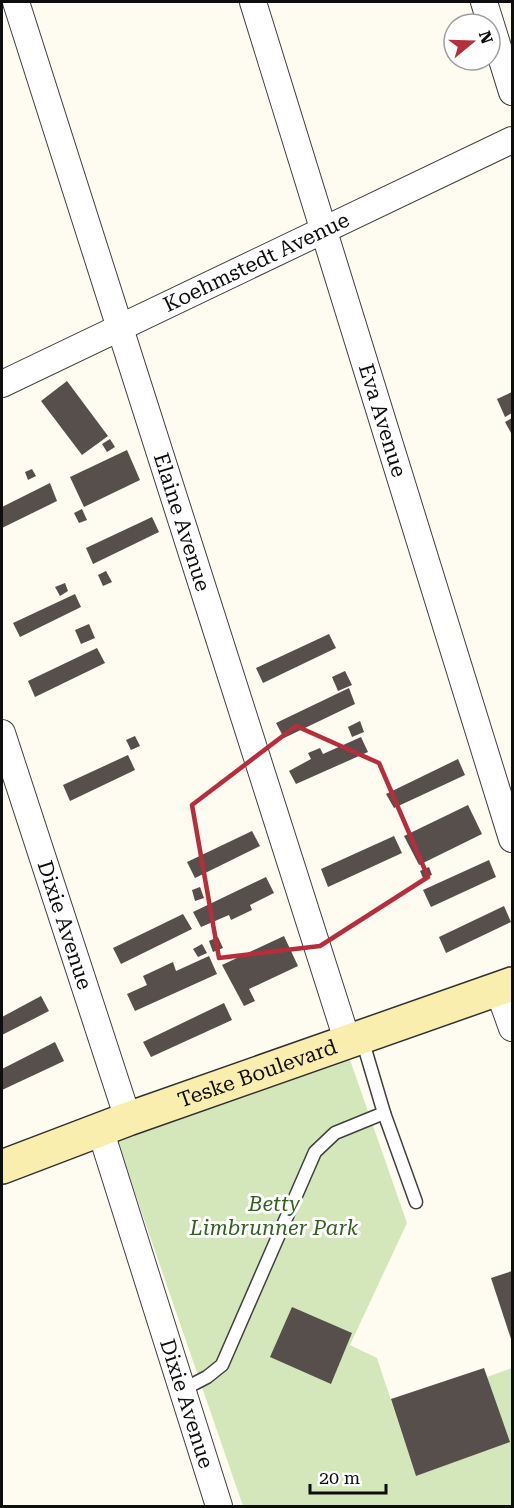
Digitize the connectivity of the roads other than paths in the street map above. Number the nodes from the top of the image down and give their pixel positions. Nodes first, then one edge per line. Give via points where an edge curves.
1 (16, 2) edge
2 (252, 2) edge
3 (484, 2) edge
4 (513, 92) edge
5 (513, 140) edge
6 (322, 230) junction
7 (120, 327) junction
8 (2, 384) edge
9 (2, 733) edge
10 (513, 839) edge
11 (505, 987) edge
12 (513, 1028) edge
13 (355, 1040) junction
14 (384, 1113) junction
15 (114, 1124) junction
16 (2, 1167) edge
17 (416, 1202) dead end
18 (182, 1390) junction
19 (219, 1506) edge

1 - 7 street, Elaine Avenue
2 - 6 street, Eva Avenue
3 - 4 street
5 - 6 street, Koehmstedt Avenue
6 - 7 street, Koehmstedt Avenue
6 - 10 street, Eva Avenue
7 - 8 street, Koehmstedt Avenue
7 - 13 street, Elaine Avenue
9 - 15 street, Dixie Avenue
11 - 12 street
11 - 13 street, Teske Boulevard
13 - 14 lane
13 - 15 street, Teske Boulevard
14 - 17 lane
14 - 18 lane via 335,1133 315,1152 222,1365
15 - 16 street, Teske Boulevard
15 - 18 street, Dixie Avenue
18 - 19 street, Dixie Avenue

